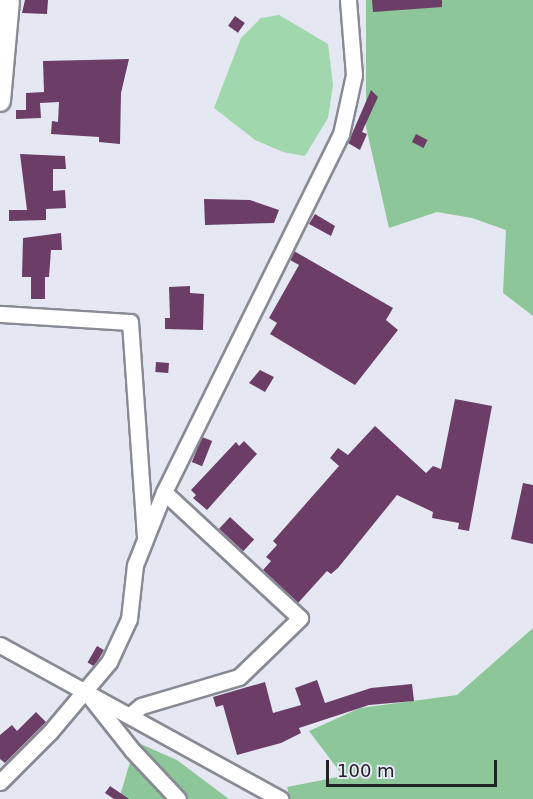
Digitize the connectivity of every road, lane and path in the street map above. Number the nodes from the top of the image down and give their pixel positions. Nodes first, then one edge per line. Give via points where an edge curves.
1 (9, 0) edge
2 (348, 0) edge
3 (0, 101) edge
4 (0, 314) edge
5 (164, 492) junction
6 (145, 538) junction
7 (0, 645) edge
8 (83, 689) junction
9 (130, 715) junction
10 (0, 782) edge
11 (178, 799) edge
12 (280, 799) edge

1 - 3 main road
2 - 5 street via 354,75 341,134
4 - 6 street via 130,322
5 - 6 street
5 - 9 street via 300,618 239,677 141,706
6 - 8 street via 135,565 129,619 109,662
7 - 8 street
8 - 9 street
8 - 10 street via 50,732
8 - 11 street
9 - 12 street

